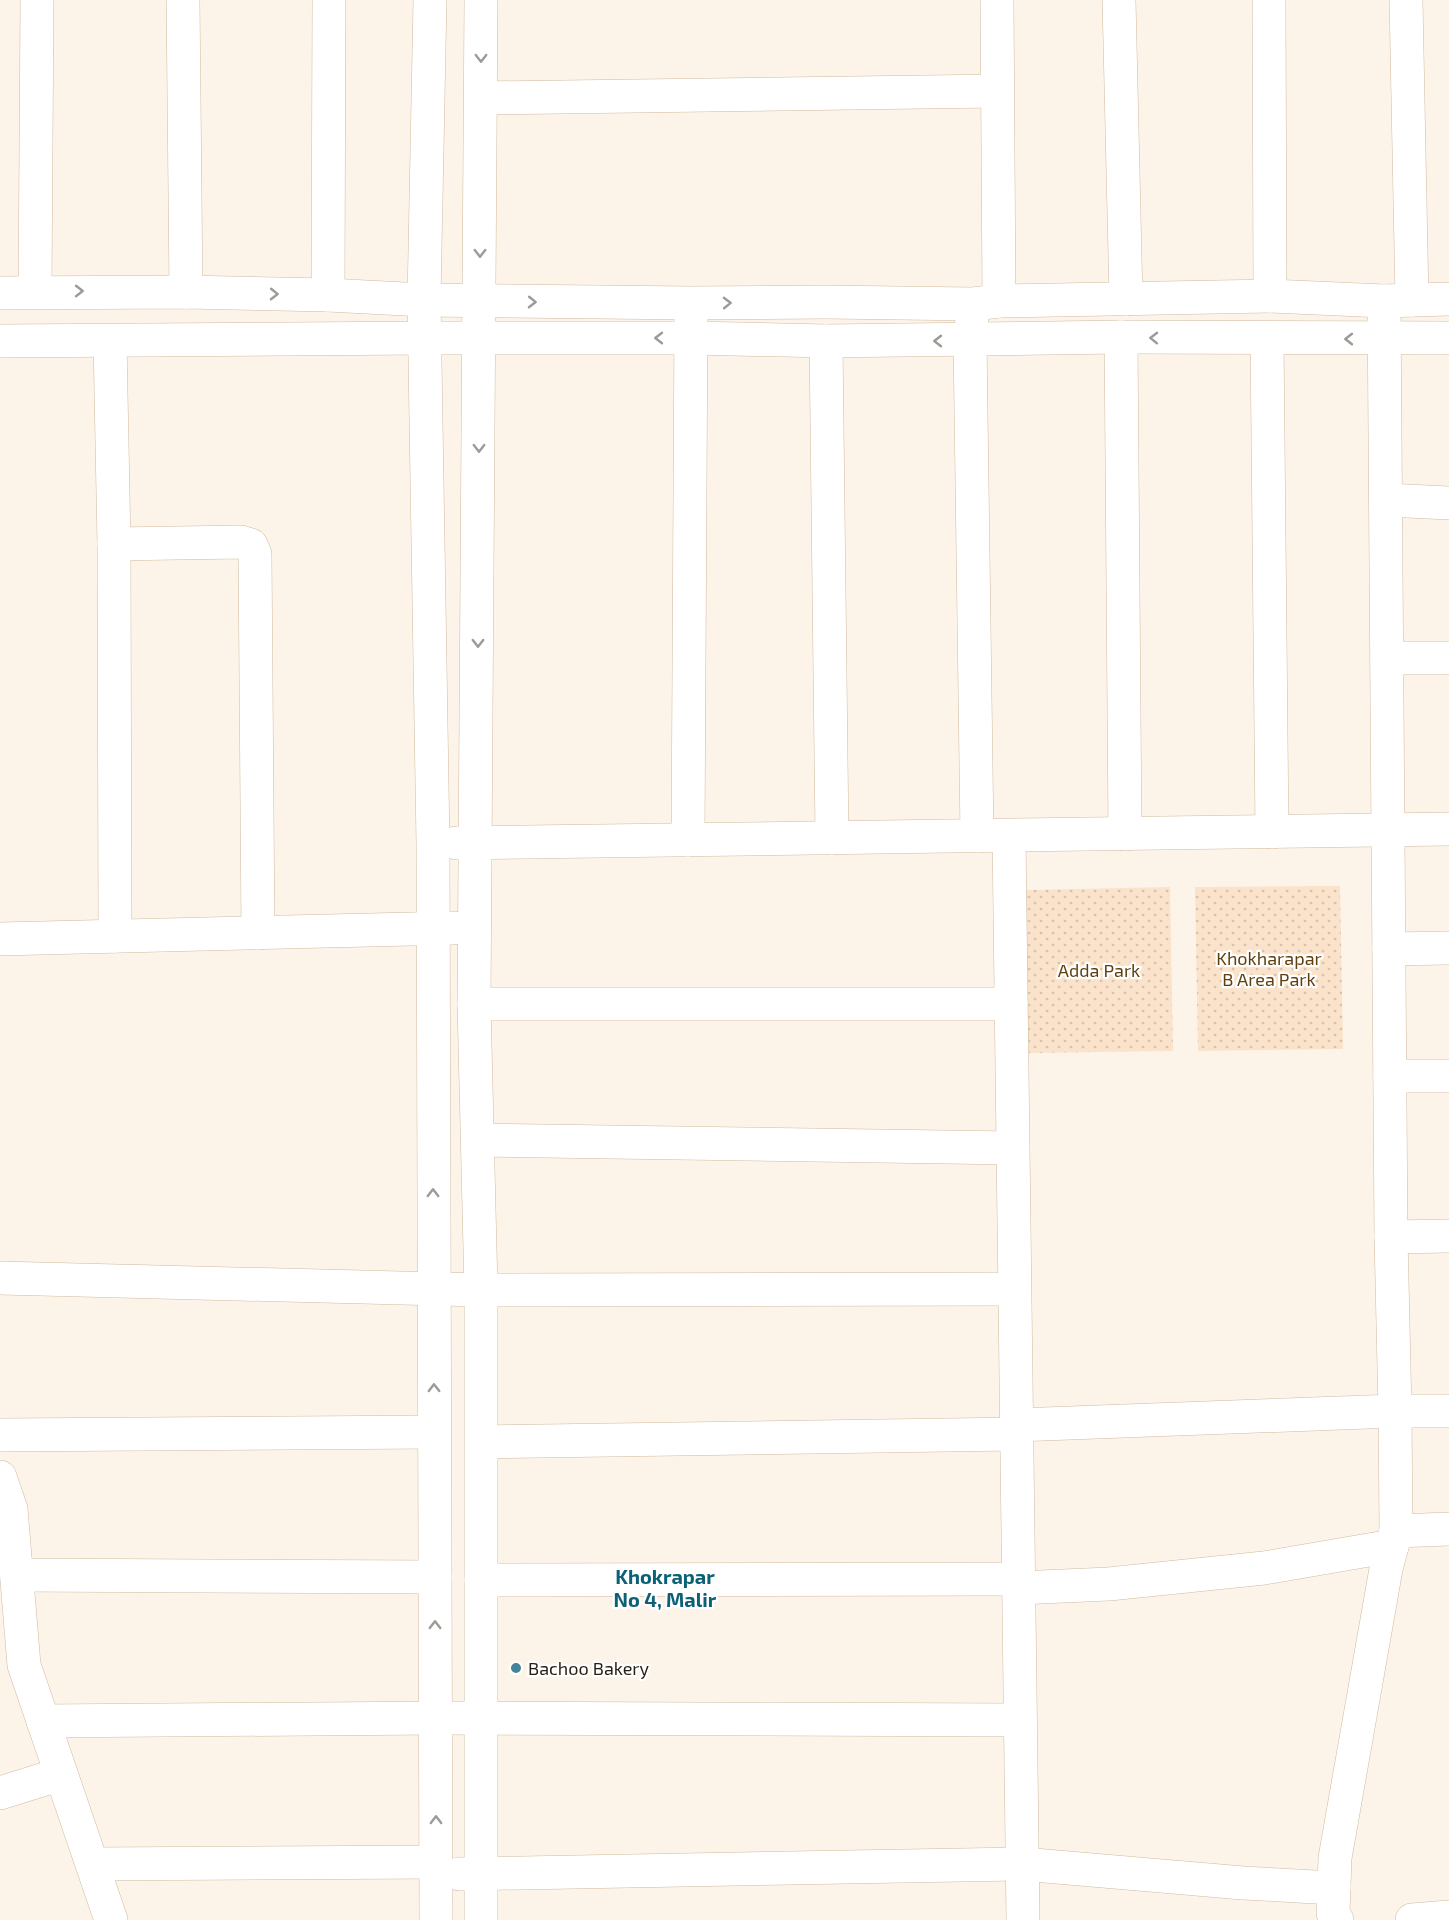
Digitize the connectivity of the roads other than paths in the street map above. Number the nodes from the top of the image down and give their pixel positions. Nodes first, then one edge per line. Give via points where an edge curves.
1 (37, 0) edge
2 (183, 0) edge
3 (329, 0) edge
4 (430, 0) edge
5 (481, 0) edge
6 (997, 0) edge
7 (1119, 0) edge
8 (1269, 0) edge
9 (1406, 0) edge
10 (997, 91) junction
11 (482, 98) junction
12 (35, 292) junction
13 (186, 292) junction
14 (0, 293) edge
15 (328, 295) junction
16 (1270, 296) junction
17 (1126, 299) junction
18 (1449, 299) edge
19 (424, 300) junction
20 (1398, 300) junction
21 (480, 301) junction
22 (986, 302) junction
23 (691, 303) junction
24 (1121, 337) junction
25 (425, 338) junction
26 (480, 338) junction
27 (691, 338) junction
28 (1449, 338) edge
29 (1267, 339) junction
30 (1385, 339) junction
31 (970, 340) junction
32 (0, 341) edge
33 (110, 341) junction
34 (826, 341) junction
35 (1386, 500) junction
36 (1449, 503) edge
37 (114, 544) junction
38 (1387, 658) junction
39 (1449, 658) edge
40 (1449, 829) edge
41 (1388, 830) junction
42 (1272, 832) junction
43 (1125, 834) junction
44 (993, 836) junction
45 (832, 838) junction
46 (688, 840) junction
47 (476, 843) junction
48 (433, 844) junction
49 (433, 928) junction
50 (475, 928) junction
51 (258, 933) junction
52 (114, 936) junction
53 (0, 939) edge
54 (1449, 948) edge
55 (1389, 949) junction
56 (474, 1004) junction
57 (1011, 1004) junction
58 (1390, 1076) junction
59 (1449, 1076) edge
60 (478, 1140) junction
61 (1012, 1148) junction
62 (1449, 1236) edge
63 (1391, 1237) junction
64 (0, 1278) edge
65 (433, 1288) junction
66 (1014, 1289) junction
67 (481, 1290) junction
68 (1395, 1411) junction
69 (1449, 1411) edge
70 (1016, 1429) junction
71 (435, 1432) junction
72 (0, 1435) edge
73 (482, 1442) junction
74 (2, 1486) edge
75 (1449, 1529) edge
76 (1394, 1539) junction
77 (16, 1575) junction
78 (435, 1577) junction
79 (482, 1580) junction
80 (1018, 1583) junction
81 (11, 1639) edge
82 (435, 1718) junction
83 (482, 1718) junction
84 (1020, 1720) junction
85 (43, 1721) junction
86 (61, 1774) junction
87 (0, 1793) edge
88 (92, 1864) junction
89 (1022, 1864) junction
90 (436, 1868) junction
91 (480, 1873) junction
92 (1334, 1888) junction
93 (1449, 1917) edge
94 (107, 1919) edge
95 (436, 1920) edge
96 (481, 1920) edge
97 (1023, 1920) edge
98 (1337, 1920) edge
99 (1412, 1920) edge

1 - 12 street
2 - 13 street
3 - 15 street
4 - 19 street
5 -> 11 street
6 - 10 street
7 - 17 street
8 - 16 street
9 - 20 street
10 - 11 street
10 - 22 street
11 -> 21 street
12 -> 13 street
12 - 14 street
13 -> 15 street
15 - 19 street
16 - 17 street
16 - 20 street
17 - 22 street
18 - 20 street
19 - 21 street
19 - 25 street
20 - 30 street
21 -> 23 street
21 - 26 street
23 -> 22 street
22 - 31 street
23 - 27 street
29 -> 24 street
24 - 31 street
24 - 43 street
25 - 26 street
25 - 33 street
25 - 48 street
27 -> 26 street
26 -> 47 street
27 - 34 street
27 - 46 street
28 - 30 street
30 -> 29 street
29 - 42 street
30 - 35 street
31 -> 34 street
31 - 44 street
32 - 33 street
33 - 37 street
34 - 45 street
35 - 36 street
35 - 38 street
37 - 51 street via 241,542 251,545 255,554
37 - 52 street
38 - 39 street
38 - 41 street
40 - 41 street
41 - 42 street
41 - 55 street
42 - 43 street
43 - 44 street
44 - 45 street
44 - 57 street
45 - 46 street
46 - 47 street
47 - 48 street
47 - 50 street
48 - 49 street
49 - 50 street
49 - 51 street
65 -> 49 street
50 - 56 street
51 - 52 street
52 - 53 street
54 - 55 street
55 - 58 street
56 - 57 street
56 - 60 street
57 - 61 street
58 - 59 street
58 - 63 street
60 - 61 street
60 - 67 street
61 - 66 street
62 - 63 street
63 - 68 street
64 - 65 street
65 - 67 street
71 -> 65 street
66 - 67 street
66 - 70 street
67 - 73 street
68 - 69 street
68 - 70 street
68 - 76 street
70 - 73 street
70 - 80 street
71 - 72 street
71 - 78 street
73 - 79 street
74 - 77 street via 11,1509
75 - 76 street
76 - 80 street via 1264,1568 1109,1584
76 - 92 street via 1335,1858
77 - 78 street
77 - 81 street
82 -> 78 street
79 - 80 street
79 - 83 street
80 - 84 street
81 - 85 street
82 - 83 street
82 - 85 street
90 -> 82 street
83 - 84 street
83 - 91 street
84 - 89 street
85 - 86 street
86 - 87 street
86 - 88 street
88 - 90 street
88 - 94 street
89 - 91 street
89 - 92 street
89 - 97 street
90 - 91 street
90 - 95 street
91 - 96 street
92 - 98 street via 1333,1913
93 - 99 street

